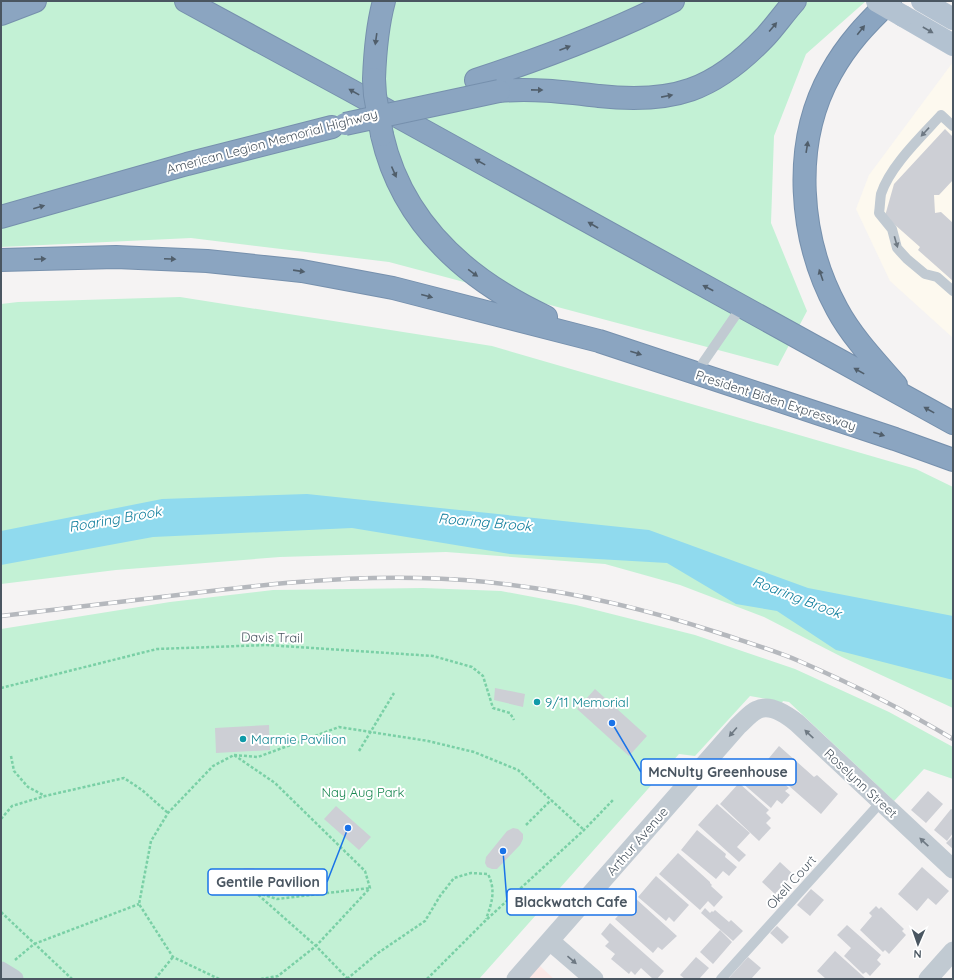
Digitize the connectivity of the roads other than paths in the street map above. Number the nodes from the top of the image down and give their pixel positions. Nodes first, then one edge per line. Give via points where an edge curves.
1 (35, 1) edge
2 (186, 1) edge
3 (384, 1) edge
4 (673, 1) edge
5 (795, 1) edge
6 (877, 1) edge
7 (922, 1) edge
8 (897, 8) edge
9 (1, 14) edge
10 (953, 19) edge
11 (953, 45) edge
12 (338, 126) junction
13 (953, 126) edge
14 (1, 217) edge
15 (1, 260) edge
16 (953, 291) edge
17 (742, 306) junction
18 (599, 341) junction
19 (696, 373) junction
20 (905, 397) junction
21 (953, 423) edge
22 (953, 460) edge
23 (763, 708) joint
24 (881, 802) junction
25 (953, 868) edge
26 (550, 941) junction
27 (953, 951) edge
28 (1, 971) edge
29 (14, 979) edge
30 (516, 979) edge
31 (594, 979) edge
32 (721, 979) edge
33 (928, 979) edge

1 - 9 highway
17 -> 2 highway
3 -> 18 highway, bridge via 375,48 374,95 391,166 404,196 423,225 461,264 519,304
12 -> 4 highway, American Legion Memorial Highway, bridge via 526,64
12 -> 5 highway, bridge via 498,91 550,90 633,99 676,94 706,83 735,65 767,35
6 - 8 main road, bridge
7 - 10 main road
8 -> 11 main road
20 -> 8 highway via 854,335 837,310 814,253 807,222 804,190 810,128 830,74 866,24
14 -> 12 highway, American Legion Memorial Highway via 187,164
13 -> 16 lane via 941,115 918,140 890,175 881,195 879,213 892,229 897,248 907,259 925,274 937,277
15 -> 18 highway via 146,258 236,263 302,271 421,294
17 - 19 lane
20 -> 17 highway
18 -> 19 highway, President Biden Expressway
19 -> 22 highway, President Biden Expressway
21 -> 20 highway
24 -> 23 street, Roselynn Street via 797,723 779,711
23 -> 26 street, Arthur Avenue via 756,710 738,726
25 -> 24 street, Roselynn Street
24 - 32 lane, Okell Court
26 - 30 street, Arthur Avenue
26 -> 31 street
27 - 33 street
28 - 29 street

